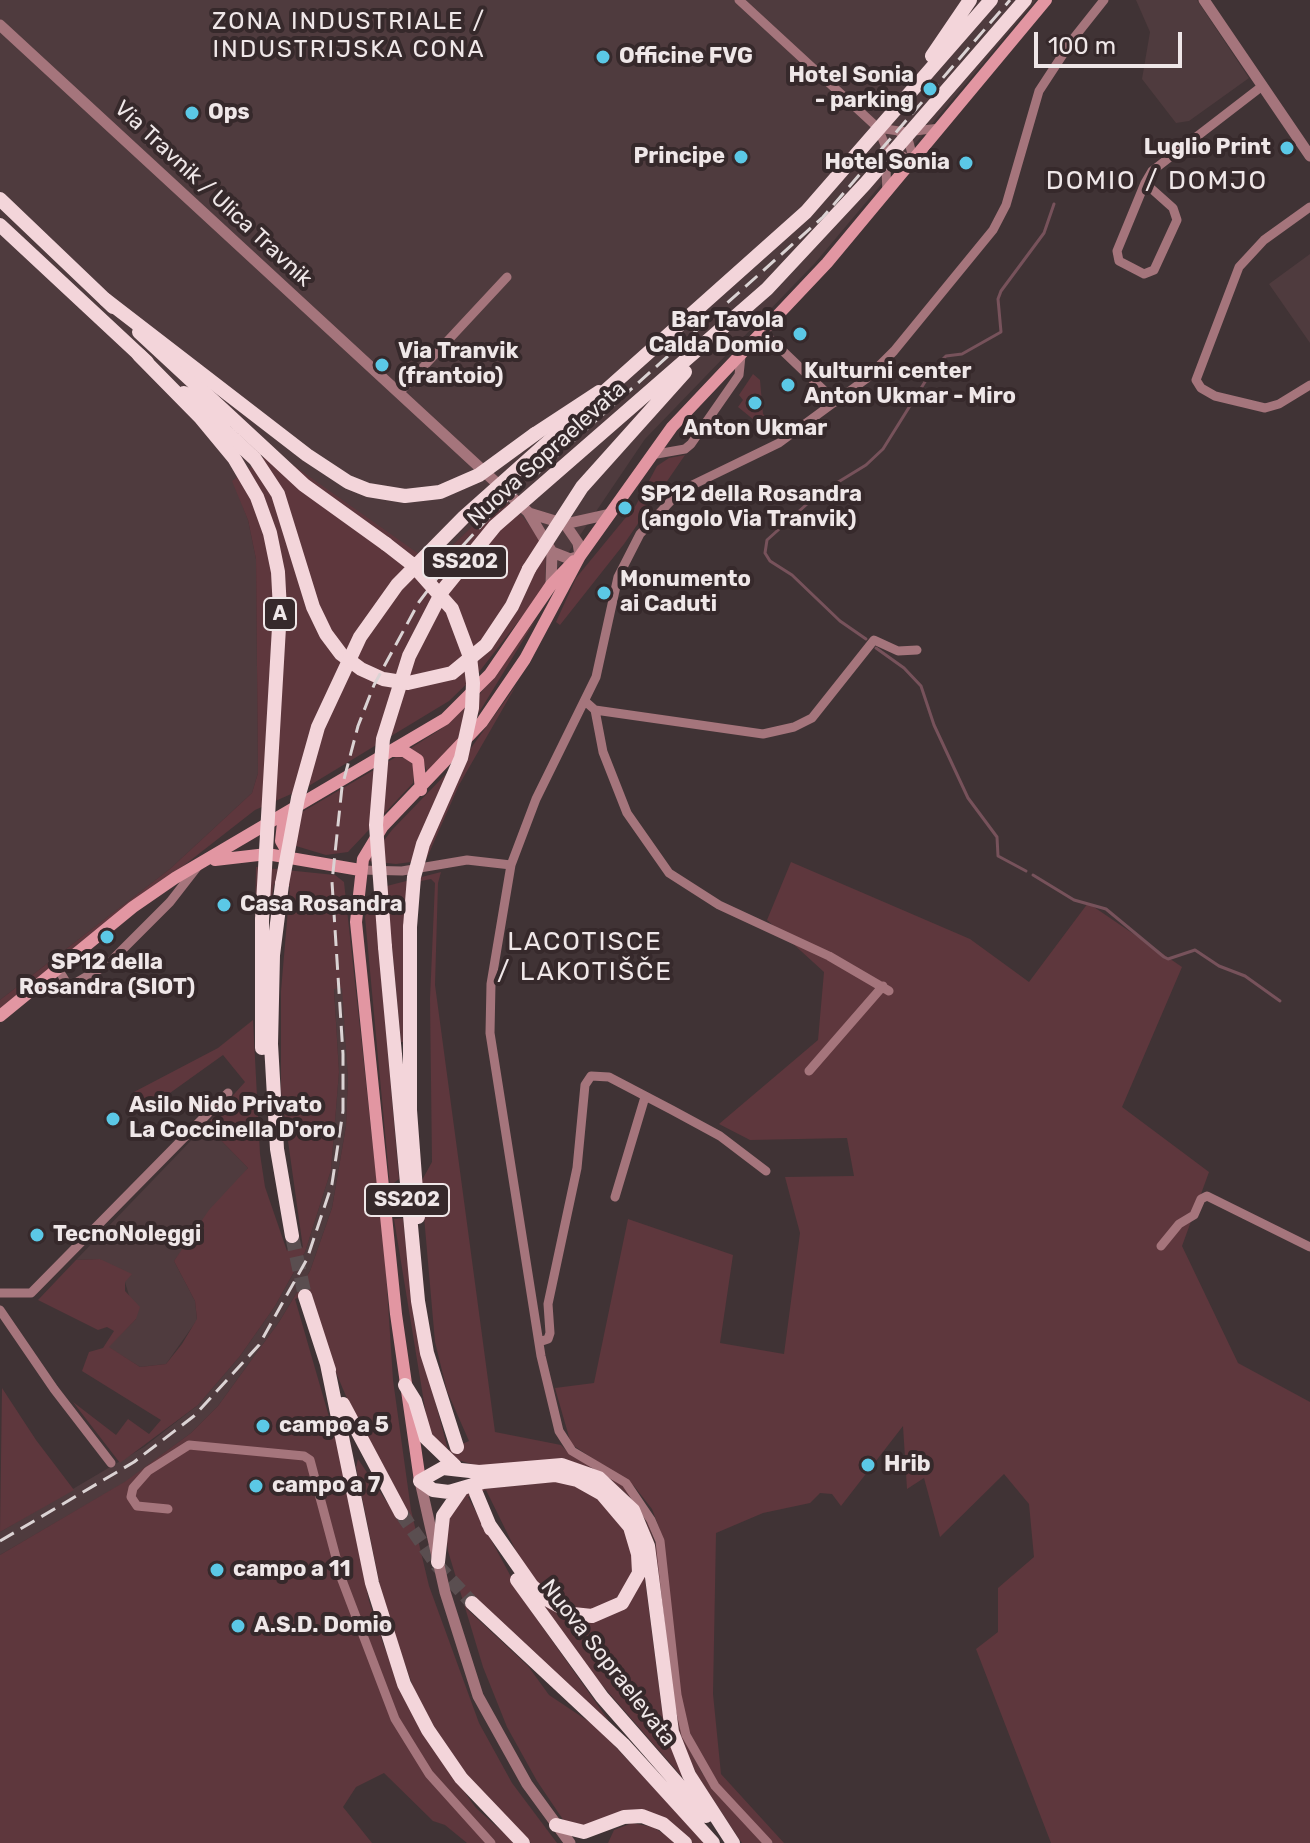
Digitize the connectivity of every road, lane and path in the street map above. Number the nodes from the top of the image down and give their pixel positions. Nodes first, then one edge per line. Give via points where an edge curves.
1 (739, 0) edge
2 (970, 0) edge
3 (991, 0) edge
4 (1025, 0) edge
5 (1046, 0) edge
6 (1104, 0) edge
7 (1204, 0) edge
8 (0, 25) edge
9 (1261, 87) junction
10 (878, 128) junction
11 (940, 128) junction
12 (898, 131) junction
13 (885, 145) junction
14 (1310, 155) edge
15 (914, 161) junction
16 (1145, 183) junction
17 (887, 193) junction
18 (0, 199) edge
19 (1310, 207) edge
20 (806, 212) junction
21 (0, 225) edge
22 (507, 277) dead end
23 (767, 289) junction
24 (106, 300) junction
25 (763, 332) junction
26 (139, 355) junction
27 (741, 356) junction
28 (610, 385) junction
29 (1310, 385) edge
30 (399, 393) junction
31 (836, 402) junction
32 (651, 455) junction
33 (528, 512) junction
34 (610, 514) junction
35 (565, 524) junction
36 (552, 552) junction
37 (580, 556) junction
38 (551, 585) junction
39 (917, 650) dead end
40 (586, 702) junction
41 (595, 710) junction
42 (391, 751) junction
43 (421, 790) junction
44 (284, 814) junction
45 (291, 857) junction
46 (200, 864) junction
47 (511, 865) junction
48 (360, 870) junction
49 (57, 967) junction
50 (0, 1016) edge
51 (809, 1071) dead end
52 (228, 1093) dead end
53 (645, 1097) junction
54 (766, 1171) dead end
55 (284, 1192) junction
56 (615, 1197) dead end
57 (292, 1236) tunnel mouth
58 (1161, 1246) dead end
59 (1310, 1247) edge
60 (0, 1293) edge
61 (305, 1296) tunnel mouth
62 (0, 1310) edge
63 (539, 1342) junction
64 (427, 1353) junction
65 (327, 1364) junction
66 (405, 1385) junction
67 (457, 1447) dead end
68 (111, 1463) dead end
69 (455, 1466) junction
70 (420, 1481) junction
71 (469, 1492) junction
72 (168, 1509) dead end
73 (401, 1513) tunnel mouth
74 (488, 1523) junction
75 (438, 1562) junction
76 (472, 1603) tunnel mouth
77 (618, 1820) junction
78 (556, 1825) junction
79 (491, 1843) edge
80 (523, 1843) edge
81 (570, 1843) edge
82 (601, 1843) edge
83 (685, 1843) edge
84 (713, 1843) edge
85 (732, 1843) edge
86 (768, 1843) edge

1 - 10 street
2 - 20 highway, bridge
3 - 20 highway, Nuova Sopraelevata / SS202, bridge
4 - 23 highway, Nuova Sopraelevata / SS202, bridge
5 - 11 main road
6 - 31 street via 1039,91 1009,196 993,230 894,351
7 - 9 street
8 - 30 street, Via Travnik / Ulica Travnik
9 - 14 street
9 - 16 street via 1158,164
10 - 12 street
10 - 13 street
11 - 12 street
11 - 15 main road
12 - 15 street via 908,139
13 - 15 street
13 - 17 street
15 - 17 main road
16 - 16 street via 1117,254 1121,263 1144,274 1154,270 1177,220 1173,208
17 - 25 main road
18 - 24 highway
19 - 29 street via 1264,240 1239,267 1196,380 1215,396 1265,408
20 - 28 highway, Nuova Sopraelevata / SS202, bridge
21 - 26 highway, A
22 - 30 street
23 - 26 highway, A, bridge via 582,487 474,659 433,680 408,683 383,679 341,654 313,607 278,494 255,459
23 - 64 highway, Nuova Sopraelevata / SS202, bridge via 495,526 443,590 398,684 379,768 376,848 406,1188
24 - 28 highway, bridge via 328,469 386,495 423,495 461,484
24 - 64 highway, bridge via 304,485 413,565 452,609 470,657 472,708 461,758 423,844 410,927 410,1110
25 - 27 main road
25 - 31 street
26 - 55 highway, A, bridge via 234,458 257,497 278,572 261,1019 266,1110
27 - 32 main road
27 - 32 street via 739,375 691,444
28 - 55 highway, Nuova Sopraelevata / SS202, bridge via 428,550 376,612 318,727 298,798 273,955 271,1044
30 - 33 street, Via Travnik / Ulica Travnik
31 - 40 street via 779,443 680,491 654,516 618,577 605,647
32 - 34 main road
33 - 35 street, Via Travnik / Ulica Travnik
33 - 36 street, Via Travnik / Ulica Travnik
34 - 35 street
34 - 37 main road
35 - 37 street
36 - 37 street via 570,559
36 - 38 street
37 - 38 main road
37 - 43 main road via 502,695
38 - 42 main road via 498,663 463,703
39 - 41 street via 898,651 874,640 812,718 763,734
40 - 41 street
40 - 47 street via 536,799
41 - 51 street via 603,752 627,813 669,873 719,905 886,988
42 - 43 main road via 404,751 418,760
42 - 44 main road
43 - 48 main road via 375,837
44 - 45 main road via 281,841
44 - 46 main road
45 - 46 main road via 242,854
45 - 48 main road
46 - 49 main road via 133,907
46 - 49 street via 108,964 69,987
47 - 48 street via 467,860 386,873
47 - 63 street via 489,1019
48 - 66 main road via 356,922
49 - 50 main road
52 - 60 street via 31,1293
53 - 54 street via 720,1136
53 - 56 street
53 - 63 street via 602,1074 586,1082 577,1168 548,1304 550,1333
55 - 57 highway, Nuova Sopraelevata / SS202
58 - 59 street via 1207,1196
61 - 65 highway
62 - 68 street
63 - 86 street via 564,1441 626,1483 656,1529 686,1735 715,1786
64 - 67 highway, Nuova Sopraelevata / SS202
65 - 73 highway via 348,1417
65 - 80 highway via 372,1583 404,1684 461,1778
66 - 69 highway via 426,1438
66 - 70 main road
69 - 70 highway
69 - 85 highway via 479,1472 544,1464 570,1467 612,1487 633,1510 648,1546 672,1732 689,1775
70 - 71 highway via 440,1492
70 - 75 street
71 - 74 highway, Nuova Sopraelevata
71 - 74 highway via 483,1482 537,1476 584,1483 611,1501 630,1527 638,1554 637,1580 616,1607 599,1615 573,1614 532,1586
71 - 75 highway via 443,1516
72 - 79 street via 137,1506 133,1488 148,1471 189,1445 310,1460 342,1580 395,1719 429,1774
74 - 85 highway, Nuova Sopraelevata via 522,1587 575,1663
75 - 78 street via 478,1696
76 - 84 highway, Nuova Sopraelevata via 612,1733
77 - 78 highway via 584,1832
77 - 82 highway
77 - 83 highway via 649,1817
78 - 81 street

